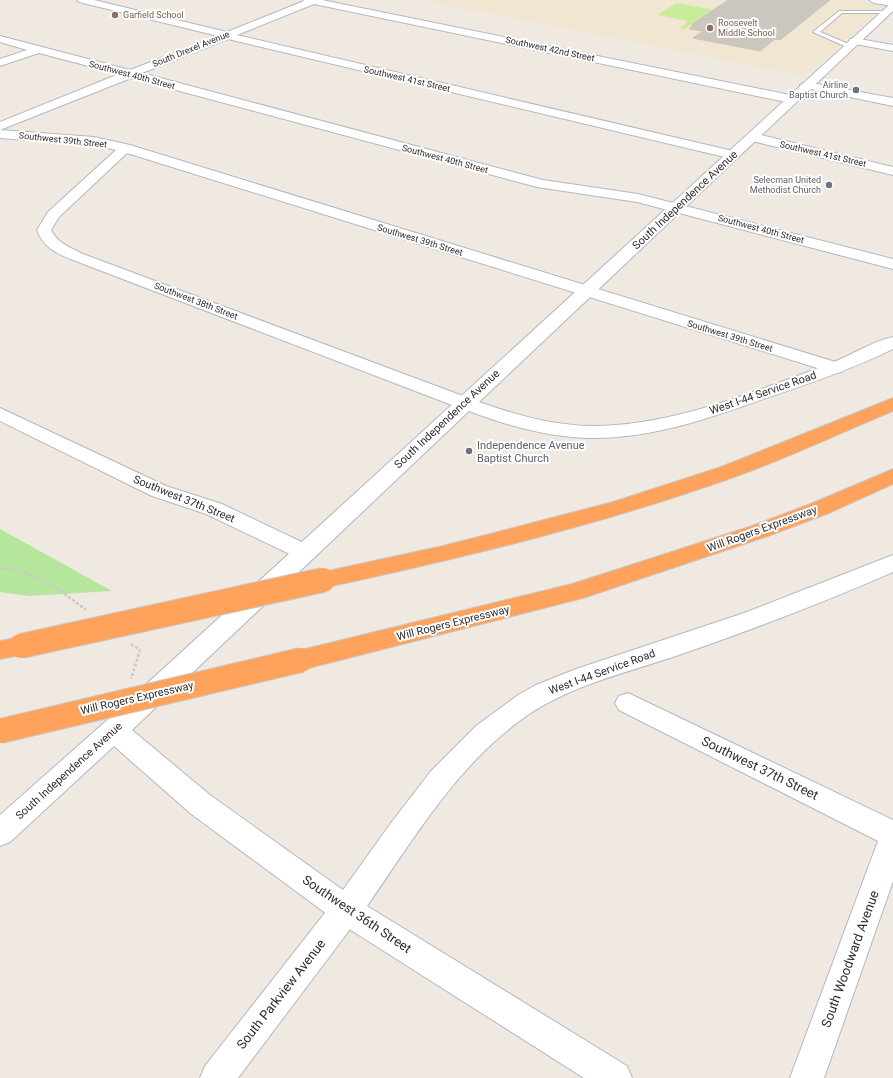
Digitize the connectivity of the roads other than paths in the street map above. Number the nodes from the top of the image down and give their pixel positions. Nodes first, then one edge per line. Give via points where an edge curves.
1 (82, 0) edge
2 (313, 0) edge
3 (874, 0) edge
4 (891, 7) edge
5 (227, 35) junction
6 (0, 39) edge
7 (851, 44) junction
8 (893, 48) edge
9 (39, 49) junction
10 (0, 63) edge
11 (129, 74) junction
12 (806, 85) junction
13 (791, 99) junction
14 (893, 102) edge
15 (0, 126) edge
16 (0, 134) edge
17 (753, 137) junction
18 (126, 148) junction
19 (732, 155) junction
20 (893, 170) edge
21 (676, 207) junction
22 (893, 264) edge
23 (585, 292) junction
24 (893, 342) edge
25 (836, 368) junction
26 (893, 400) edge
27 (464, 403) junction
28 (893, 404) edge
29 (0, 414) edge
30 (871, 414) junction
31 (887, 480) edge
32 (304, 552) junction
33 (893, 563) edge
34 (11, 648) edge
35 (628, 702) dead end
36 (0, 730) edge
37 (114, 730) junction
38 (0, 833) edge
39 (893, 834) edge
40 (893, 839) edge
41 (346, 910) junction
42 (216, 1078) edge
43 (615, 1078) edge
44 (807, 1078) edge

1 - 5 street, Southwest 41st Street
2 - 5 street, South Drexel Avenue
2 - 13 street, Southwest 42nd Street
3 - 4 street
4 - 7 street, South Independence Avenue
4 - 7 lane via 841,12 816,32
5 - 11 street, South Drexel Avenue
5 - 19 street, Southwest 41st Street
6 - 9 street, Southwest 40th Street
7 - 8 street
7 - 12 street, South Independence Avenue
9 - 10 street
9 - 11 street, Southwest 40th Street
11 - 15 street, South Drexel Avenue
11 - 21 street, Southwest 40th Street via 542,184 620,194
12 - 13 street, South Independence Avenue
12 - 14 street
13 - 17 street, South Independence Avenue
16 - 18 street, Southwest 39th Street via 94,141
17 - 19 street, South Independence Avenue
17 - 20 street, Southwest 41st Street
18 - 23 street, Southwest 39th Street
18 - 27 street, Southwest 38th Street via 53,215 44,230 50,241 78,257
19 - 21 street, South Independence Avenue
21 - 22 street, Southwest 40th Street
21 - 23 street, South Independence Avenue
23 - 25 street, Southwest 39th Street
23 - 27 street, South Independence Avenue
24 - 25 street, West I-44 Service Road
25 - 27 street, West I-44 Service Road via 678,421 614,431 568,430 539,426 519,422
26 - 30 highway
27 - 32 street, South Independence Avenue
28 - 30 highway
29 - 32 street, Southwest 37th Street via 159,491 214,509
30 - 34 highway, bridge via 728,472 619,508 450,553
31 - 36 highway, Will Rogers Expressway, bridge via 760,531 575,592 301,660
32 - 37 street, South Independence Avenue
33 - 41 street, West I-44 Service Road via 732,626 553,687 509,713 471,746 435,787
35 - 39 street, Southwest 37th Street
37 - 38 street, South Independence Avenue
37 - 41 street, Southwest 36th Street via 200,804
40 - 44 street, South Woodward Avenue
41 - 42 street, South Parkview Avenue
41 - 43 street, Southwest 36th Street

